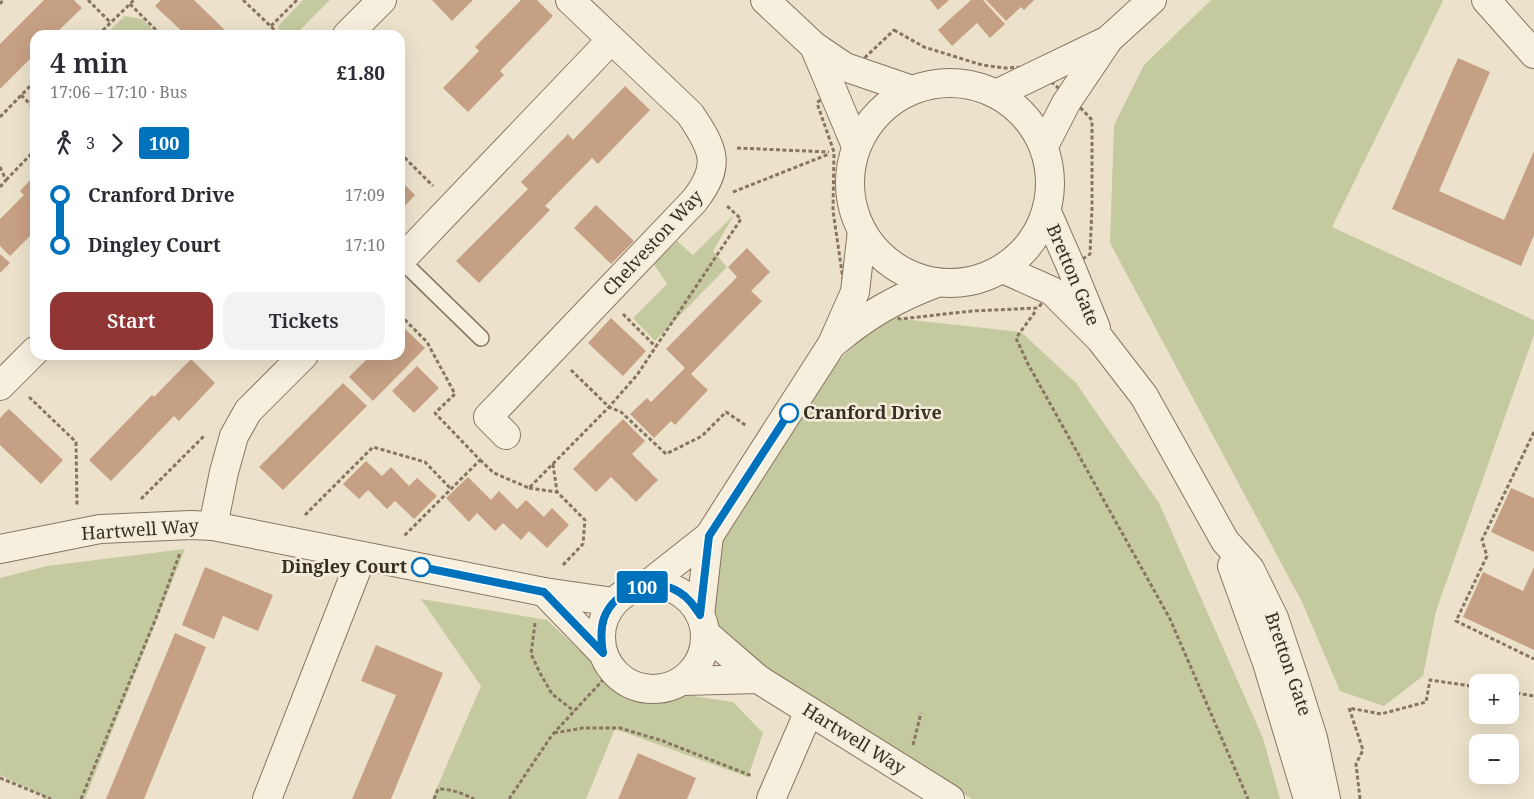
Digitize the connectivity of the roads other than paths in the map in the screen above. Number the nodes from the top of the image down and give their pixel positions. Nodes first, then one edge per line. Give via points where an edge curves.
1 (382, 0) edge
2 (570, 0) edge
3 (765, 0) edge
4 (1152, 0) edge
5 (1486, 0) edge
6 (352, 30) edge
7 (1109, 39) junction
8 (612, 40) junction
9 (814, 46) junction
10 (1534, 54) edge
11 (912, 90) junction
12 (996, 94) junction
13 (1044, 146) junction
14 (845, 149) junction
15 (1046, 212) junction
16 (862, 231) junction
17 (405, 257) edge
18 (405, 265) edge
19 (1003, 269) junction
20 (934, 284) junction
21 (481, 338) dead end
22 (1100, 339) junction
23 (832, 344) junction
24 (30, 356) edge
25 (299, 360) edge
26 (4, 382) edge
27 (506, 435) dead end
28 (202, 525) junction
29 (709, 536) junction
30 (1225, 541) junction
31 (0, 549) edge
32 (362, 556) junction
33 (647, 585) junction
34 (542, 591) junction
35 (614, 602) junction
36 (703, 624) junction
37 (608, 662) junction
38 (758, 679) junction
39 (683, 681) junction
40 (808, 711) junction
41 (774, 792) edge
42 (267, 799) edge
43 (950, 799) edge
44 (1308, 799) edge
45 (1326, 799) edge

1 - 6 street
2 - 8 street, Chelveston Way
3 - 9 street
4 - 7 street
5 - 10 street
7 - 12 street
7 - 13 street via 1066,103
8 - 17 street
8 - 27 street, Chelveston Way via 690,114 702,131 712,164 712,192 694,201 488,417
9 - 11 street via 845,67
9 - 14 street
11 - 12 street via 940,83 969,84
11 - 14 street via 888,104
12 - 13 street via 1017,107 1033,125
13 - 15 street via 1051,170 1051,195
14 - 16 street via 852,204
15 - 19 street via 1028,248
15 - 22 street, Bretton Gate
16 - 20 street via 877,252 896,268
16 - 23 street via 855,292
18 - 21 lane
19 - 20 street via 976,281
19 - 22 street, Bretton Gate via 1052,291
20 - 23 street via 882,308
22 - 30 street, Bretton Gate via 1144,396
23 - 29 street
24 - 26 street
25 - 28 street via 248,411 234,436 224,472
28 - 31 street, Hartwell Way via 100,529
28 - 32 street, Hartwell Way
29 - 33 street
29 - 36 street
30 - 44 street, Bretton Gate via 1267,663
30 - 45 street, Bretton Gate via 1250,569 1274,618 1313,738
32 - 34 street, Hartwell Way
32 - 42 street
33 - 35 street via 634,588
33 - 36 street via 663,586 678,592 691,602
34 - 35 street, Hartwell Way
34 - 37 street
35 - 37 street via 604,618 600,635
36 - 38 street, Hartwell Way
36 - 39 street via 704,652 696,668
37 - 39 street via 624,681 638,688 669,688
38 - 39 street
38 - 40 street, Hartwell Way
40 - 41 street
40 - 43 street, Hartwell Way

